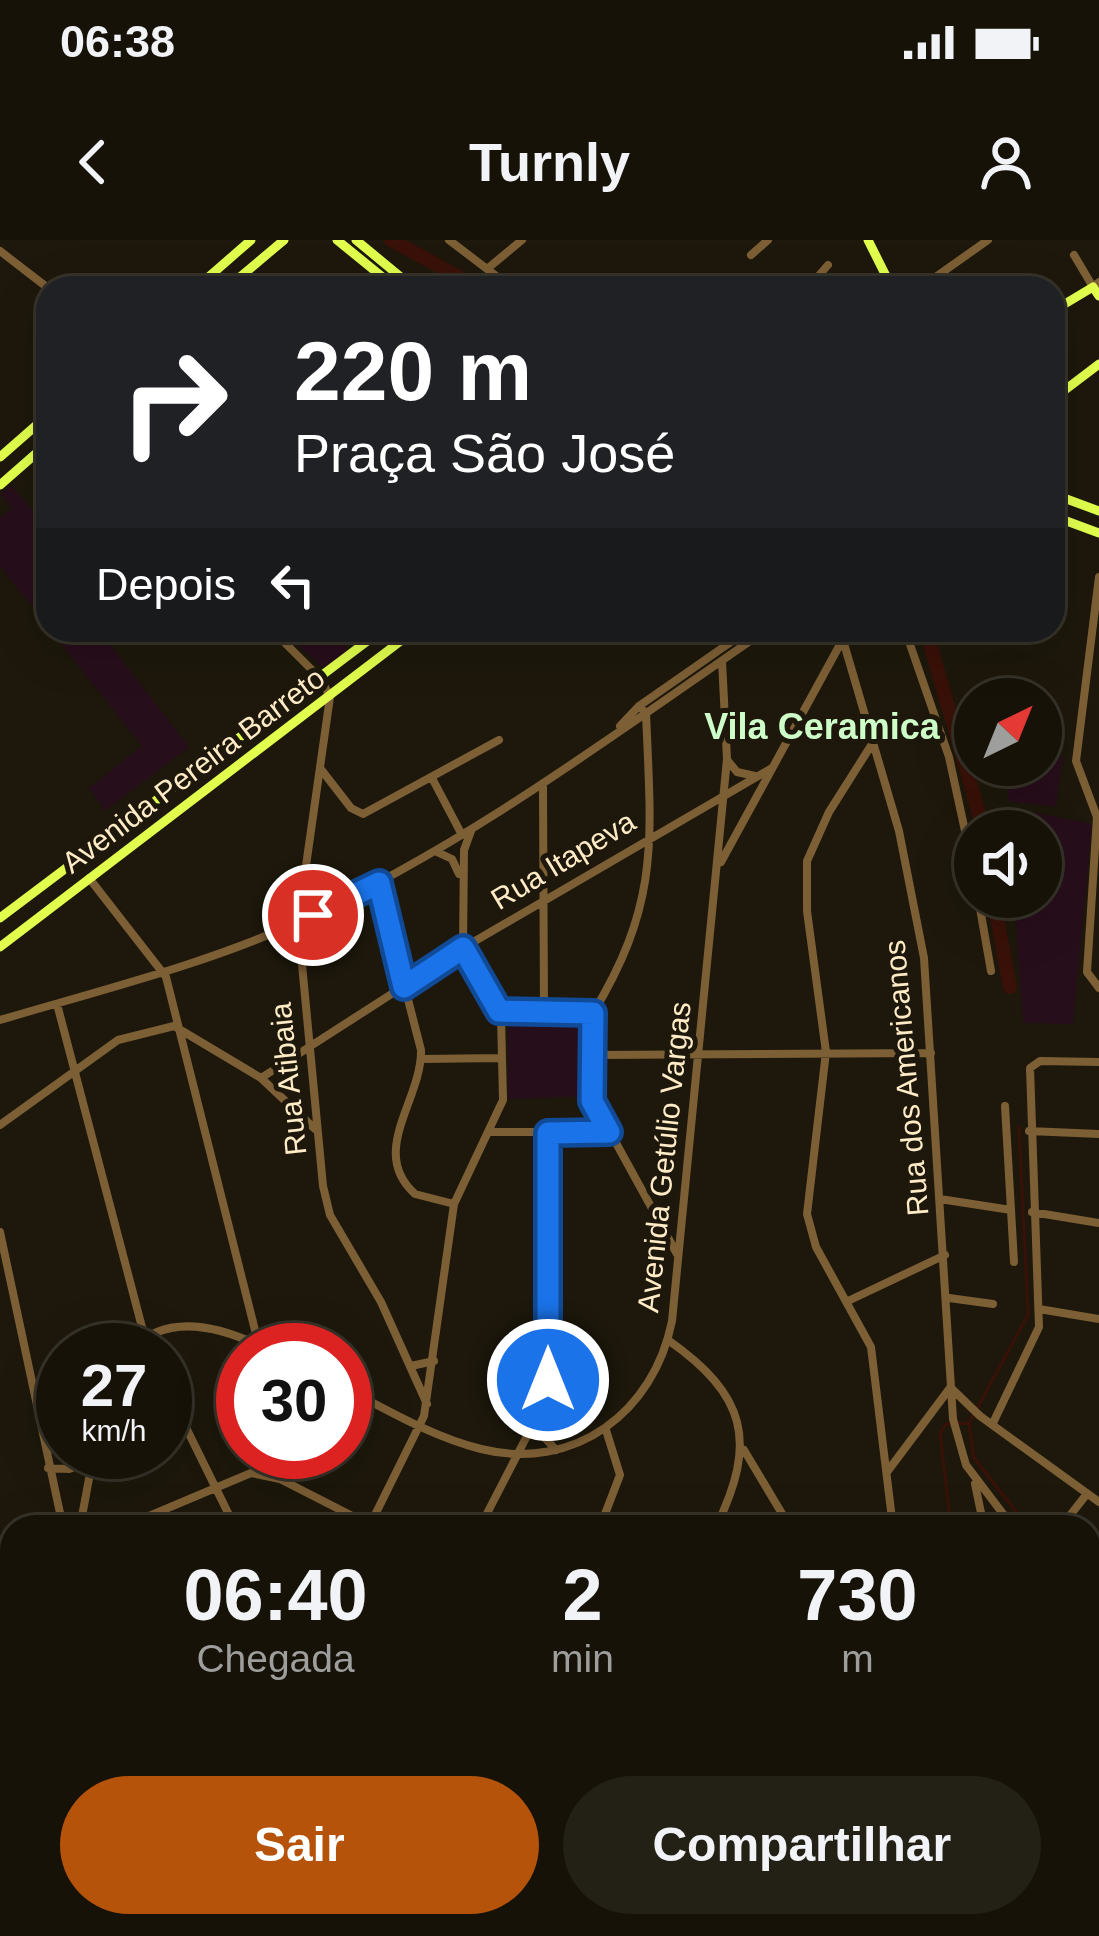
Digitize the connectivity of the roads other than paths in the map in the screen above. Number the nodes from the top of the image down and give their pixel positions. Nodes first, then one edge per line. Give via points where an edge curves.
1 (251, 240) edge
2 (284, 240) edge
3 (337, 240) edge
4 (356, 240) edge
5 (449, 240) edge
6 (522, 240) edge
7 (768, 240) edge
8 (868, 240) edge
9 (988, 240) edge
10 (0, 251) edge
11 (1074, 255) dead end
12 (751, 256) dead end
13 (828, 265) dead end
14 (218, 268) junction
15 (487, 268) junction
16 (209, 276) edge
17 (223, 276) edge
18 (241, 276) edge
19 (381, 276) edge
20 (400, 276) edge
21 (497, 276) edge
22 (818, 276) edge
23 (886, 276) edge
24 (937, 276) edge
25 (36, 279) edge
26 (1097, 289) edge
27 (1065, 305) edge
28 (1099, 364) edge
29 (1065, 390) edge
30 (36, 426) edge
31 (36, 454) edge
32 (0, 458) edge
33 (0, 485) edge
34 (1065, 498) edge
35 (1099, 511) edge
36 (1065, 520) edge
37 (1099, 533) edge
38 (1099, 577) edge
39 (1097, 598) edge
40 (284, 642) edge
41 (367, 642) edge
42 (400, 642) edge
43 (730, 642) joint
44 (749, 642) edge
45 (839, 642) edge
46 (844, 642) edge
47 (909, 642) edge
48 (298, 657) junction
49 (722, 661) junction
50 (830, 666) junction
51 (854, 674) junction
52 (321, 679) junction
53 (309, 689) junction
54 (330, 697) junction
55 (643, 710) junction
56 (499, 740) dead end
57 (873, 743) junction
58 (727, 759) junction
59 (320, 768) junction
60 (772, 768) junction
61 (758, 777) junction
62 (432, 778) junction
63 (543, 786) junction
64 (724, 794) junction
65 (960, 810) edge
66 (472, 830) junction
67 (462, 836) junction
68 (651, 836) junction
69 (435, 852) junction
70 (717, 870) junction
71 (88, 878) junction
72 (462, 881) junction
73 (379, 883) junction
74 (545, 900) junction
75 (1095, 915) edge
76 (0, 918) edge
77 (982, 918) edge
78 (298, 922) junction
79 (0, 947) edge
80 (463, 948) junction
81 (163, 971) junction
82 (991, 971) dead end
83 (404, 987) junction
84 (1099, 988) edge
85 (56, 1003) junction
86 (499, 1011) junction
87 (544, 1011) junction
88 (593, 1013) junction
89 (0, 1020) edge
90 (182, 1028) junction
91 (308, 1048) junction
92 (826, 1052) junction
93 (931, 1053) junction
94 (593, 1054) junction
95 (698, 1056) junction
96 (502, 1058) junction
97 (421, 1059) junction
98 (1099, 1062) edge
99 (73, 1071) junction
100 (261, 1078) junction
101 (1005, 1106) dead end
102 (0, 1125) edge
103 (316, 1130) junction
104 (1029, 1131) junction
105 (488, 1132) junction
106 (609, 1132) junction
107 (548, 1133) junction
108 (1099, 1134) edge
109 (940, 1198) junction
110 (454, 1204) junction
111 (1011, 1210) junction
112 (1032, 1212) junction
113 (1099, 1223) edge
114 (0, 1232) edge
115 (945, 1255) junction
116 (678, 1256) junction
117 (1014, 1262) dead end
118 (949, 1298) junction
119 (848, 1301) junction
120 (993, 1304) dead end
121 (1039, 1309) junction
122 (1099, 1319) edge
123 (138, 1323) edge
124 (258, 1323) edge
125 (668, 1340) junction
126 (434, 1361) junction
127 (410, 1366) junction
128 (950, 1387) junction
129 (372, 1402) edge
130 (427, 1404) junction
131 (951, 1405) junction
132 (36, 1409) edge
133 (974, 1411) junction
134 (934, 1412) junction
135 (994, 1423) junction
136 (420, 1426) junction
137 (535, 1427) junction
138 (606, 1430) junction
139 (192, 1441) edge
140 (743, 1449) junction
141 (558, 1450) junction
142 (519, 1455) junction
143 (886, 1473) junction
144 (974, 1476) junction
145 (51, 1479) edge
146 (89, 1479) edge
147 (213, 1485) junction
148 (1086, 1495) junction
149 (1099, 1502) edge
150 (61, 1515) edge
151 (82, 1515) edge
152 (149, 1515) edge
153 (229, 1515) edge
154 (348, 1515) edge
155 (376, 1515) edge
156 (486, 1515) edge
157 (605, 1515) edge
158 (720, 1515) edge
159 (783, 1515) edge
160 (891, 1515) edge
161 (981, 1515) edge
162 (1003, 1515) edge
163 (1070, 1515) edge

1 - 14 main road
2 - 18 main road
3 - 19 main road
4 - 20 main road
5 - 15 street
6 - 15 street
7 - 12 street
8 - 23 main road
9 - 24 street
10 - 25 street
11 - 26 street
13 - 22 street
14 - 16 main road
14 - 17 main road
15 - 21 street
26 - 27 main road
28 - 29 main road
30 - 32 main road
31 - 33 main road
34 - 35 main road
36 - 37 main road
38 - 39 street
39 - 75 street via 1076,760 1096,811
40 - 48 street
41 - 52 main road, Avenida Pereira Barreto
42 - 54 main road, Avenida Pereira Barreto
43 - 49 street
43 - 55 street
44 - 49 street
45 - 50 street
46 - 51 street, Rua dos Americanos
47 - 65 street
48 - 52 street
48 - 53 street
49 - 55 street
49 - 58 street, Avenida Getúlio Vargas
50 - 51 street
50 - 60 street
51 - 57 street, Rua dos Americanos
52 - 53 main road, Avenida Pereira Barreto
52 - 54 street
53 - 76 main road, Avenida Pereira Barreto
54 - 59 street, Rua Atibaia
54 - 71 main road, Avenida Pereira Barreto
55 - 63 street
55 - 68 street
56 - 62 street
57 - 92 street via 807,861
57 - 93 street, Rua dos Americanos via 924,958
58 - 61 street via 737,772
58 - 64 street, Avenida Getúlio Vargas
59 - 62 street via 360,814
59 - 78 street, Rua Atibaia
60 - 61 street, Rua Itapeva
60 - 70 street
61 - 64 street, Rua Itapeva
62 - 67 street
63 - 66 street
63 - 74 street
64 - 68 street, Rua Itapeva
64 - 70 street, Avenida Getúlio Vargas
66 - 67 street
66 - 72 street
67 - 69 street
68 - 74 street, Rua Itapeva
68 - 88 street via 638,924
69 - 72 street via 452,859
69 - 73 street
70 - 95 street, Avenida Getúlio Vargas
71 - 79 main road, Avenida Pereira Barreto
71 - 81 street
72 - 80 street
73 - 78 street
73 - 83 street
74 - 80 street, Rua Itapeva
74 - 87 street
75 - 84 street via 1087,976
77 - 82 street
78 - 81 street
78 - 91 street, Rua Atibaia
80 - 83 street, Rua Itapeva
80 - 86 street
81 - 85 street
81 - 90 street
83 - 91 street, Rua Itapeva
83 - 97 street
85 - 89 street
85 - 99 street
86 - 87 street
86 - 96 street
87 - 88 street
88 - 94 street
90 - 99 street via 132,1034
90 - 100 street
90 - 124 street
91 - 100 street, Rua Itapeva
91 - 103 street, Rua Atibaia
92 - 93 street
92 - 95 street
92 - 119 street via 807,1214
93 - 109 street, Rua dos Americanos
94 - 95 street
94 - 106 street via 592,1101
95 - 116 street, Avenida Getúlio Vargas
96 - 97 street
96 - 105 street via 503,1100
97 - 110 street via 395,1166 415,1194
98 - 104 street via 1034,1063
99 - 102 street
99 - 123 street
100 - 103 street
101 - 111 street
103 - 127 street, Rua Atibaia via 330,1215
104 - 108 street
104 - 112 street
105 - 107 street
105 - 110 street
106 - 107 street
106 - 116 street
107 - 137 street via 548,1380
109 - 111 street
109 - 115 street, Rua dos Americanos
110 - 126 street
111 - 117 street
112 - 113 street
112 - 121 street
114 - 132 street
115 - 118 street, Rua dos Americanos
115 - 119 street
116 - 125 street, Avenida Getúlio Vargas
118 - 120 street
118 - 128 street, Rua dos Americanos
119 - 143 street via 871,1347
121 - 122 street
121 - 135 street via 1036,1336
125 - 138 street, Avenida Getúlio Vargas via 632,1406
125 - 140 street via 718,1381
126 - 127 street
126 - 130 street
127 - 130 street, Rua Atibaia
128 - 131 street, Rua dos Americanos
128 - 133 street
128 - 134 street
129 - 136 street, Avenida Getúlio Vargas
130 - 136 street
131 - 133 street
131 - 134 street
131 - 144 street, Rua dos Americanos
133 - 135 street
134 - 143 street
135 - 148 street
136 - 142 street, Avenida Getúlio Vargas
136 - 155 street
137 - 141 street
137 - 142 street
138 - 141 street, Avenida Getúlio Vargas
138 - 157 street via 620,1475
139 - 147 street
140 - 158 street
140 - 159 street
141 - 142 street, Avenida Getúlio Vargas
142 - 156 street
143 - 160 street
144 - 161 street
144 - 162 street
145 - 150 street
146 - 151 street
147 - 152 street
147 - 153 street
147 - 154 street via 266,1474
148 - 149 street
148 - 163 street

